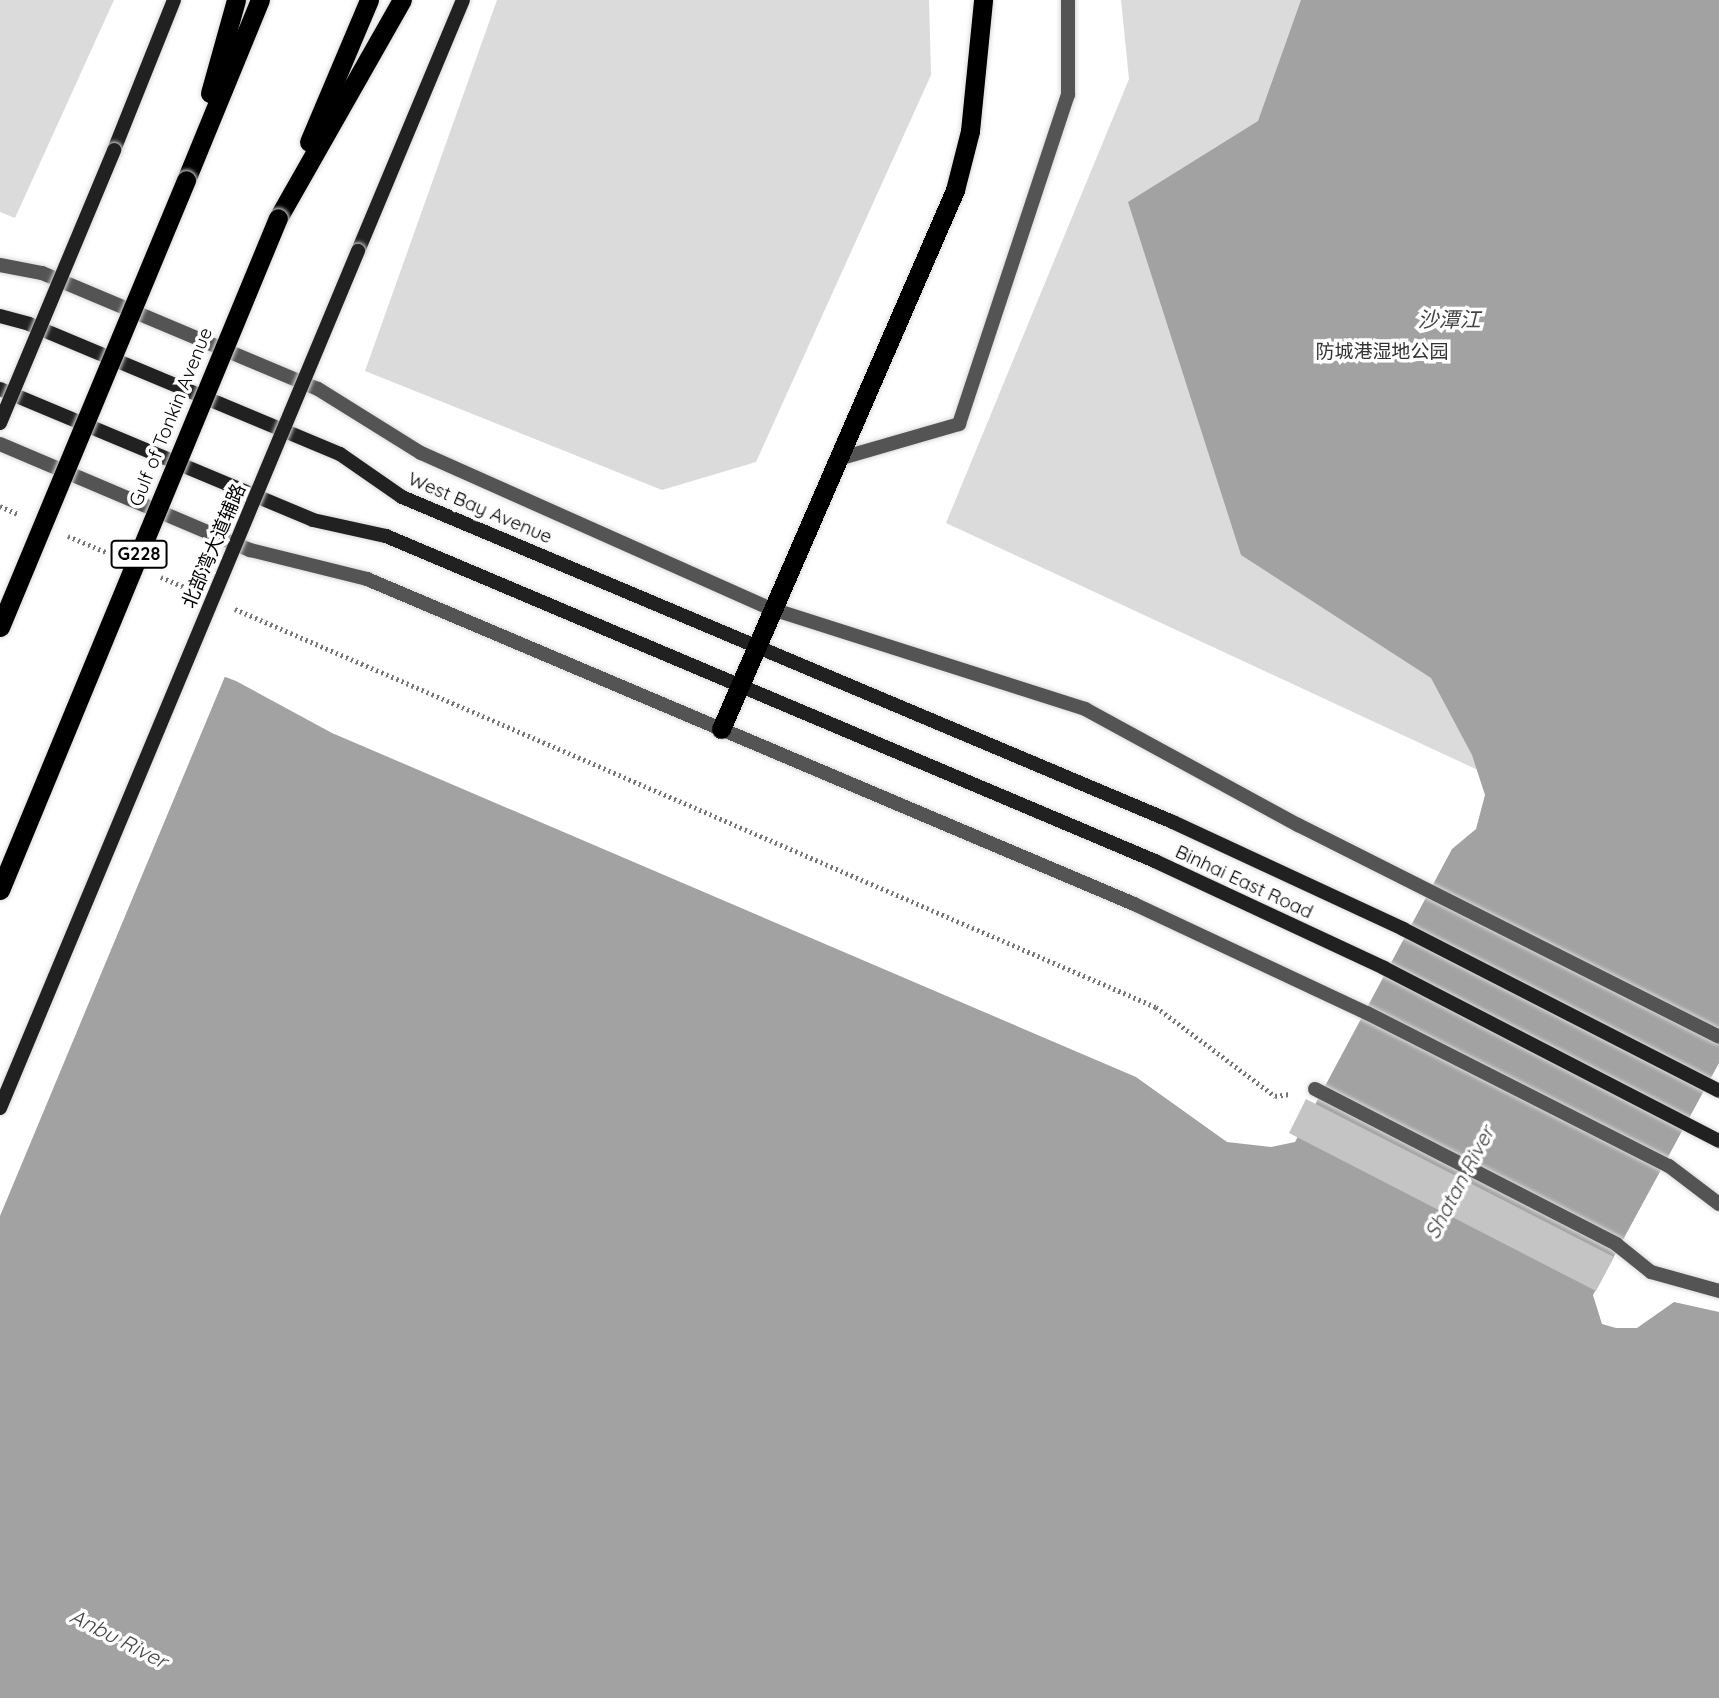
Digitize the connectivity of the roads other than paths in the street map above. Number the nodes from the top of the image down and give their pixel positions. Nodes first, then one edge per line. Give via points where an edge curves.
1 (174, 0) edge
2 (236, 0) edge
3 (260, 0) edge
4 (369, 0) edge
5 (402, 0) edge
6 (463, 0) edge
7 (983, 0) edge
8 (1068, 0) edge
9 (186, 180) junction
10 (278, 218) junction
11 (0, 264) edge
12 (0, 316) edge
13 (0, 389) edge
14 (0, 423) edge
15 (0, 444) edge
16 (838, 459) junction
17 (772, 608) junction
18 (0, 627) edge
19 (757, 645) junction
20 (740, 685) junction
21 (720, 730) junction
22 (0, 890) edge
23 (1719, 1037) edge
24 (1315, 1089) road end
25 (1718, 1091) edge
26 (0, 1108) edge
27 (1719, 1141) edge
28 (1719, 1204) edge
29 (1719, 1290) edge

1 - 14 main road, bridge
2 - 9 highway
3 - 9 highway
4 - 10 highway, Gulf of Tonkin Avenue / G228
5 - 10 highway
6 - 26 main road, 北部湾大道辅路, bridge
7 - 16 highway via 970,131 955,190
8 - 16 street via 1068,95 959,424
9 - 18 highway, bridge
10 - 22 highway, Gulf of Tonkin Avenue / G228, bridge
11 - 17 street via 42,273 318,389 421,453
12 - 19 main road, West Bay Avenue via 340,454 402,497
13 - 20 main road via 313,520 386,536
15 - 21 street via 250,550 367,579
16 - 17 highway
17 - 19 highway
17 - 23 street via 1085,709 1298,825
19 - 20 highway
19 - 25 main road, Binhai East Road via 1161,816 1403,929
20 - 21 highway
20 - 27 main road, Binhai East Road via 1155,861 1384,968
21 - 28 street via 1134,904 1367,1013 1669,1166
24 - 29 street via 1616,1244 1650,1272

